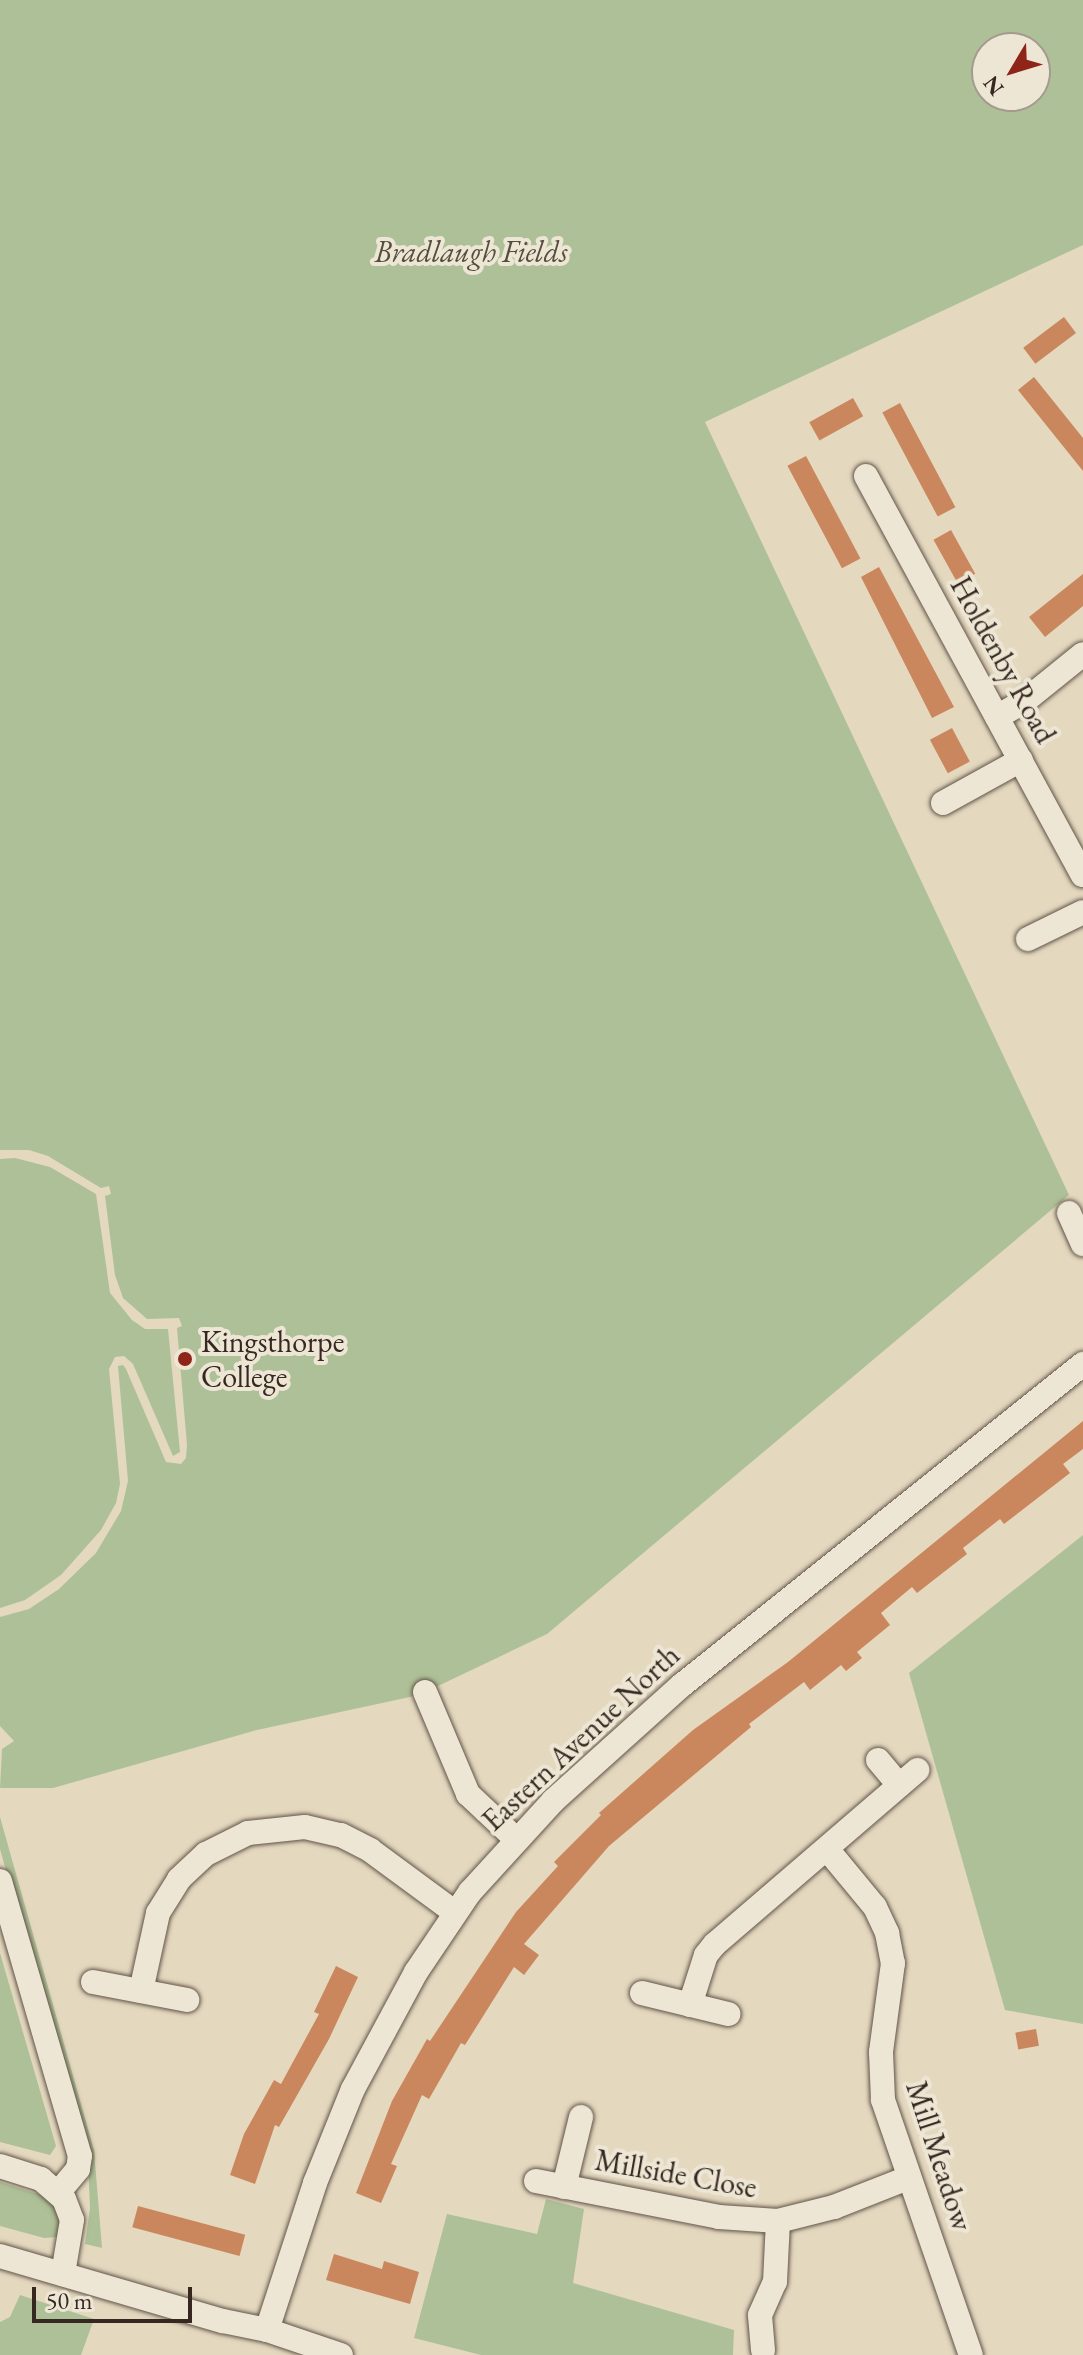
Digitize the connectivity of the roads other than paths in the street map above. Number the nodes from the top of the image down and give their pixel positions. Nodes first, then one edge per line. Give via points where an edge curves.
1 (866, 476) dead end
2 (1083, 654) edge
3 (997, 717) junction
4 (1021, 760) junction
5 (943, 803) dead end
6 (1083, 875) edge
7 (1083, 912) edge
8 (1028, 939) dead end
9 (1069, 1213) dead end
10 (1083, 1244) edge
11 (1083, 1364) edge
12 (425, 1692) dead end
13 (878, 1760) dead end
14 (516, 1839) junction
15 (827, 1849) junction
16 (0, 1881) edge
17 (454, 1912) junction
18 (93, 1982) dead end
19 (141, 1991) junction
20 (642, 1993) dead end
21 (187, 2000) dead end
22 (690, 2005) junction
23 (728, 2014) dead end
24 (581, 2117) dead end
25 (0, 2166) edge
26 (908, 2178) junction
27 (536, 2181) dead end
28 (564, 2187) junction
29 (59, 2192) junction
30 (778, 2221) junction
31 (1, 2258) edge
32 (63, 2274) junction
33 (267, 2330) junction
34 (763, 2350) dead end
35 (341, 2355) edge
36 (971, 2355) edge

1 - 3 street, Holdenby Road
2 - 3 street
3 - 4 street, Holdenby Road
4 - 5 street
4 - 6 street, Holdenby Road
7 - 8 street
9 - 10 street
11 - 14 street, Eastern Avenue North via 682,1685 578,1776
12 - 14 street via 468,1794
13 - 15 street via 908,1778
14 - 17 street, Eastern Avenue North
15 - 22 street via 715,1944 696,1979
15 - 26 street, Mill Meadow via 875,1907 887,1933 893,1963 880,2082
16 - 29 street via 80,2156 78,2169
17 - 19 street via 341,1835 305,1827 248,1833 206,1854 173,1888 152,1932
17 - 33 street, Eastern Avenue North via 353,2089 315,2183
18 - 19 street
19 - 21 street
20 - 22 street
22 - 23 street
24 - 28 street, Millside Close
25 - 29 street via 41,2179
26 - 30 street, Millside Close via 834,2207
26 - 36 street, Mill Meadow
27 - 28 street, Millside Close
28 - 30 street, Millside Close via 719,2217
29 - 32 street via 72,2220
30 - 34 street, Millside Close via 775,2282 760,2315
31 - 32 street
32 - 33 street
33 - 35 street

